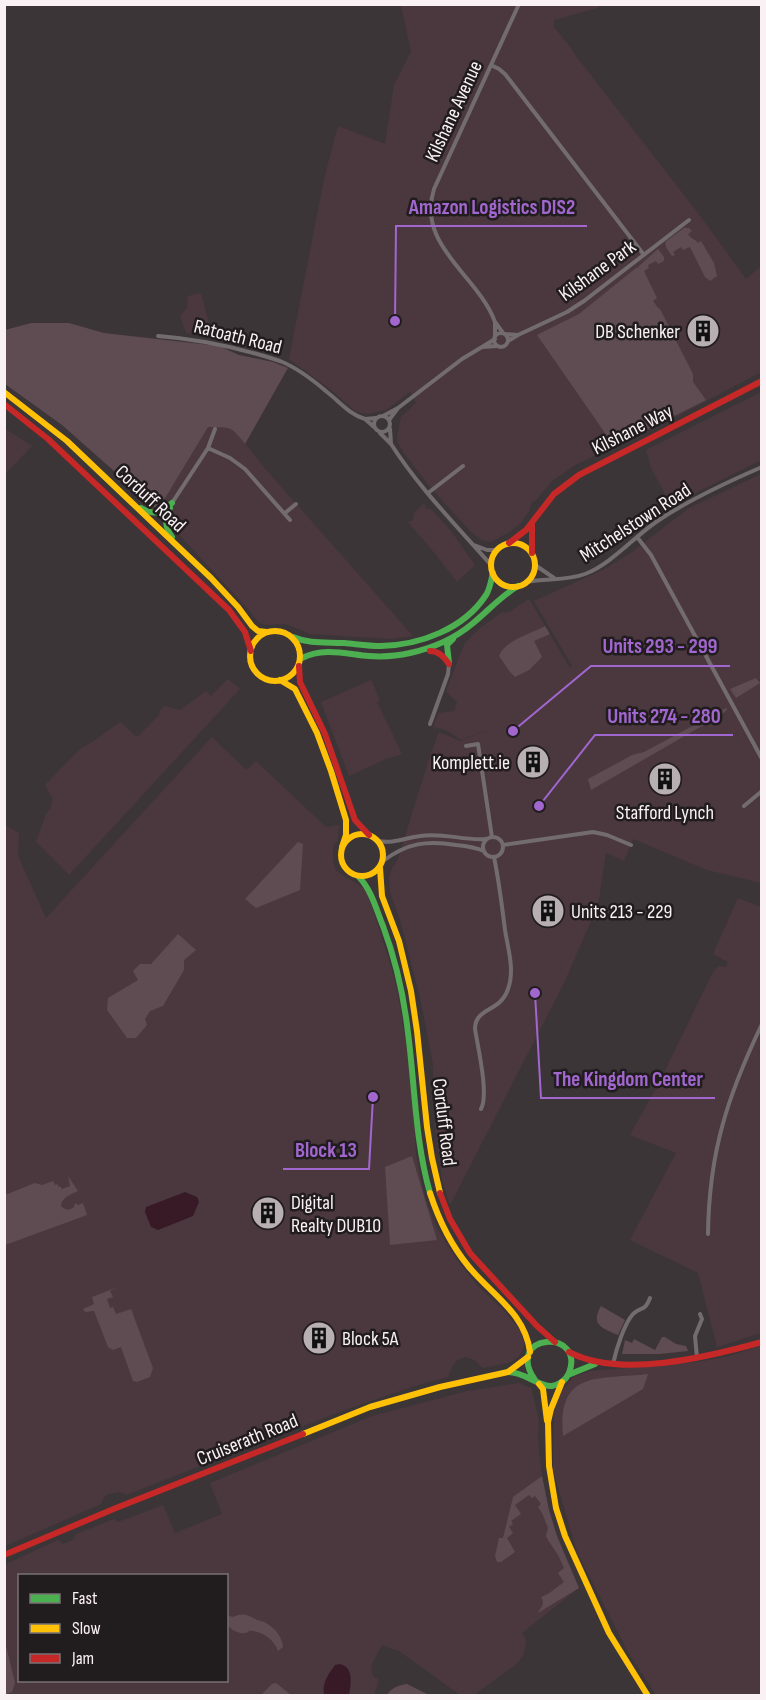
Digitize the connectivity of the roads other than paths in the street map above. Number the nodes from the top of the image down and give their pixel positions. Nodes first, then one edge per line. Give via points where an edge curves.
1 (519, 4) edge
2 (491, 65) junction
3 (688, 220) dead end
4 (644, 255) junction
5 (495, 322) junction
6 (504, 334) junction
7 (518, 334) junction
8 (158, 336) dead end
9 (495, 338) junction
10 (508, 341) junction
11 (498, 346) junction
12 (482, 347) junction
13 (762, 381) edge
14 (4, 392) edge
15 (4, 404) edge
16 (398, 408) junction
17 (382, 416) junction
18 (377, 418) junction
19 (365, 419) junction
20 (389, 420) junction
21 (375, 428) junction
22 (390, 428) junction
23 (215, 429) dead end
24 (380, 433) junction
25 (392, 444) junction
26 (208, 448) junction
27 (463, 466) dead end
28 (762, 467) edge
29 (105, 478) junction
30 (428, 493) junction
31 (172, 503) junction
32 (296, 504) dead end
33 (285, 513) junction
34 (290, 520) dead end
35 (532, 525) junction
36 (637, 537) junction
37 (509, 543) junction
38 (473, 545) junction
39 (497, 550) junction
40 (532, 554) junction
41 (193, 560) junction
42 (491, 565) junction
43 (535, 565) junction
44 (493, 573) junction
45 (555, 578) junction
46 (526, 582) junction
47 (518, 586) junction
48 (267, 632) junction
49 (293, 637) junction
50 (454, 637) junction
51 (251, 651) junction
52 (416, 652) junction
53 (302, 658) junction
54 (449, 664) junction
55 (299, 666) junction
56 (280, 680) junction
57 (430, 724) dead end
58 (466, 746) dead end
59 (762, 759) edge
60 (762, 791) edge
61 (744, 806) dead end
62 (369, 835) junction
63 (492, 837) junction
64 (486, 839) junction
65 (378, 841) junction
66 (503, 845) junction
67 (631, 845) dead end
68 (342, 847) junction
69 (484, 851) junction
70 (494, 857) junction
71 (383, 861) junction
72 (380, 868) junction
73 (359, 877) junction
74 (762, 1024) edge
75 (481, 1109) dead end
76 (708, 1234) dead end
77 (650, 1298) dead end
78 (700, 1314) dead end
79 (555, 1342) junction
80 (762, 1342) edge
81 (569, 1352) junction
82 (529, 1355) junction
83 (697, 1359) junction
84 (597, 1364) junction
85 (613, 1364) junction
86 (508, 1372) junction
87 (568, 1375) junction
88 (537, 1382) junction
89 (562, 1382) junction
90 (548, 1422) junction
91 (4, 1555) edge
92 (648, 1695) edge

1 - 2 street, Kilshane Avenue
2 - 4 street via 505,74
2 - 5 street, Kilshane Avenue via 434,189 430,206 436,238
3 - 4 street, Kilshane Park
4 - 7 street, Kilshane Park via 567,312
5 - 6 street, Kilshane Avenue
5 - 9 street
6 - 7 street, Kilshane Park
6 - 9 street
6 - 10 street
7 - 10 street, Kilshane Park
8 - 19 street, Ratoath Road via 216,343 280,360 316,383 352,414
9 - 11 street
9 - 12 street
10 - 11 street via 505,346
11 - 12 street
12 - 16 street
13 - 35 street, Kilshane Way via 567,483 546,503
14 - 29 street, Corduff Road via 50,426
15 - 51 street, Corduff Road via 48,439 229,610 245,632
16 - 17 street
16 - 20 street
17 - 18 street
17 - 20 street
18 - 19 street
18 - 21 street
19 - 21 street, Ratoath Road
20 - 22 street
21 - 24 street
22 - 24 street
22 - 25 street
23 - 26 street
24 - 25 street
25 - 30 street
26 - 31 street
26 - 33 street via 238,464
27 - 30 street
28 - 36 street, Mitchelstown Road via 678,509
29 - 31 street via 149,513 162,513
29 - 41 street, Corduff Road
30 - 38 street
31 - 41 street via 165,519 166,530
32 - 33 street
33 - 34 street
35 - 37 street, Kilshane Way
35 - 40 street
36 - 45 street, Mitchelstown Road via 593,570 576,577
36 - 59 street via 651,555
37 - 39 street
37 - 40 street via 522,545
38 - 39 street
38 - 42 street
39 - 42 street
40 - 43 street
41 - 48 street, Corduff Road via 252,626
42 - 44 street
43 - 45 street
43 - 46 street
44 - 47 street via 505,585
44 - 49 street via 487,594 471,612 450,628 422,640 384,646 311,643
45 - 46 street, Mitchelstown Road
46 - 47 street
47 - 50 street
48 - 49 street via 280,631
48 - 51 street via 257,637
49 - 53 street
50 - 52 street
50 - 54 street via 447,645
51 - 56 street via 255,671 265,679
52 - 53 street via 394,656 319,652
52 - 54 street via 434,650
53 - 55 street
54 - 57 street
55 - 56 street via 288,680
55 - 62 street via 300,682 325,734 355,820
56 - 68 street via 295,689 317,733 346,820
58 - 63 street via 478,744
60 - 61 street
62 - 65 street
62 - 68 street via 351,837
63 - 64 street
63 - 66 street
64 - 65 street via 432,834
64 - 69 street
65 - 71 street
66 - 67 street via 593,832
66 - 70 street
68 - 73 street via 343,865
69 - 70 street
69 - 71 street via 433,842 405,848
70 - 75 street via 511,970 503,999 476,1020 484,1093
71 - 72 street
72 - 73 street
72 - 79 street, Corduff Road via 380,887 413,999 431,1161 443,1202 456,1231 487,1274
73 - 82 street, Corduff Road via 370,889 399,979 423,1167 433,1204 444,1230 466,1262 522,1324 529,1337
74 - 76 street via 736,1079 722,1124 713,1166
77 - 85 street via 646,1307 632,1316 618,1343
78 - 83 street via 702,1319 695,1336
79 - 81 street
79 - 82 street via 540,1344
80 - 83 street
81 - 84 street
81 - 87 street via 572,1364
82 - 86 street, Cruiserath Road
82 - 88 street via 528,1368
83 - 85 street
84 - 85 street
84 - 87 street
86 - 88 street, Cruiserath Road
86 - 91 street, Cruiserath Road via 370,1407
87 - 89 street
88 - 89 street via 548,1386
88 - 90 street via 543,1389
89 - 90 street
90 - 92 street via 552,1484 566,1536 609,1633

